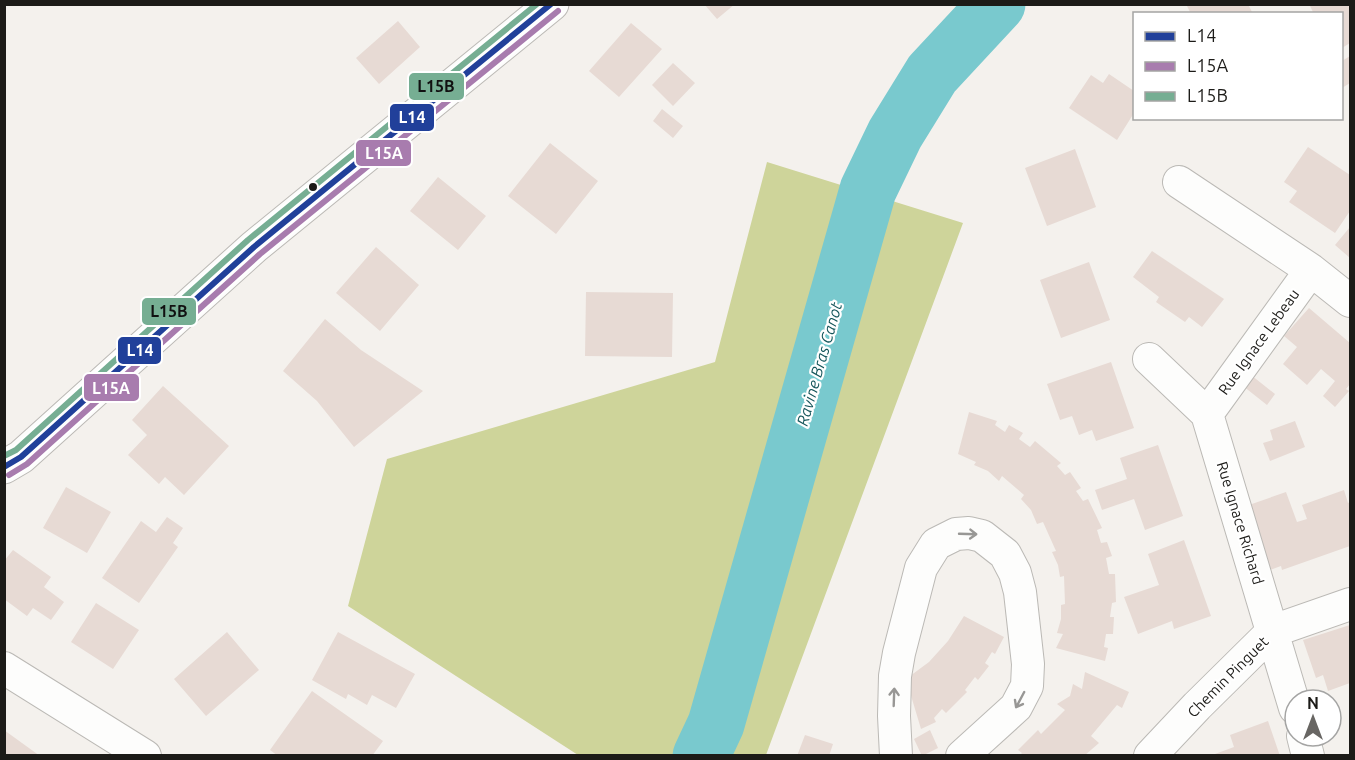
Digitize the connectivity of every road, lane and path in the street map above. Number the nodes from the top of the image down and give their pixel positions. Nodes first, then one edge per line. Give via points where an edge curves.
1 (552, 4) edge
2 (1179, 182) dead end
3 (1311, 270) junction
4 (1350, 302) edge
5 (1149, 359) dead end
6 (1207, 414) junction
7 (4, 467) edge
8 (1350, 604) edge
9 (1274, 632) junction
10 (4, 668) edge
11 (1289, 688) edge
12 (145, 756) edge
13 (896, 756) edge
14 (962, 756) edge
15 (1150, 756) edge

1 - 7 street via 254,247 21,457
2 - 3 street
3 - 4 street
3 - 6 street, Rue Ignace Lebeau
5 - 6 street, Rue Ignace Richard
6 - 9 street, Rue Ignace Richard
8 - 9 street, Chemin Pinguet
9 - 11 street, Rue Ignace Richard
9 - 15 street, Chemin Pinguet
10 - 12 street
13 -> 14 street via 895,676 921,567 936,544 956,534 969,533 982,536 1005,554 1015,573 1029,664 1026,686 1016,707

